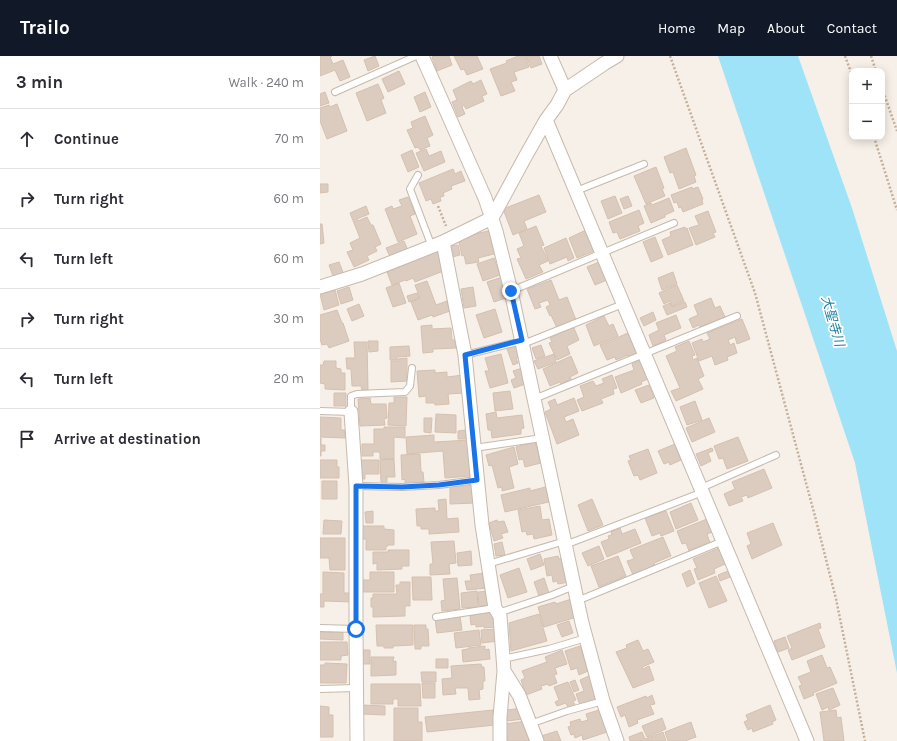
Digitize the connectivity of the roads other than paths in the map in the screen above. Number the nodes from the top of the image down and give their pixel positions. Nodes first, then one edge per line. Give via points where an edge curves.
1 (416, 56) edge
2 (422, 56) edge
3 (550, 56) edge
4 (617, 56) edge
5 (565, 90) junction
6 (335, 92) dead end
7 (546, 120) junction
8 (644, 164) dead end
9 (418, 175) dead end
10 (576, 191) junction
11 (492, 218) junction
12 (674, 223) dead end
13 (442, 243) junction
14 (602, 254) junction
15 (320, 287) edge
16 (511, 291) junction
17 (623, 304) junction
18 (737, 316) dead end
19 (522, 342) junction
20 (644, 354) junction
21 (465, 355) junction
22 (412, 368) dead end
23 (534, 400) junction
24 (320, 411) edge
25 (352, 412) junction
26 (542, 438) junction
27 (474, 448) junction
28 (776, 455) dead end
29 (477, 480) junction
30 (356, 486) junction
31 (702, 490) junction
32 (723, 541) junction
33 (565, 543) junction
34 (488, 564) junction
35 (574, 586) junction
36 (577, 601) junction
37 (497, 611) junction
38 (436, 617) dead end
39 (320, 628) edge
40 (356, 629) junction
41 (586, 638) junction
42 (504, 665) junction
43 (356, 688) junction
44 (320, 689) edge
45 (603, 701) junction
46 (530, 724) junction
47 (357, 741) edge
48 (500, 741) edge
49 (537, 741) edge
50 (617, 741) edge
51 (807, 741) edge

1 - 6 lane
2 - 11 street
3 - 5 street
4 - 5 street
5 - 7 street
7 - 10 street
7 - 11 street
8 - 10 lane
9 - 13 lane via 410,189
10 - 14 street
11 - 13 street
11 - 16 street
12 - 14 lane
13 - 15 street via 362,274
13 - 21 street
14 - 16 lane
14 - 17 street
16 - 19 street
17 - 19 lane
17 - 20 street
18 - 20 lane
19 - 21 lane
19 - 23 street
20 - 23 lane
20 - 31 street
21 - 27 street
22 - 25 lane via 410,386 405,392 351,396
23 - 26 street
24 - 25 lane
25 - 30 street
26 - 27 lane
26 - 33 street
27 - 29 street
28 - 31 lane
29 - 30 lane via 402,487
29 - 34 street
30 - 40 street
31 - 32 street
31 - 33 lane
32 - 36 lane
32 - 51 street
33 - 34 lane
33 - 35 street
34 - 37 street
35 - 36 street
35 - 37 lane
36 - 41 street
37 - 38 lane
37 - 42 street via 500,616
39 - 40 lane
40 - 43 street
41 - 42 lane
41 - 45 street
42 - 46 street
42 - 48 street
43 - 44 lane
43 - 47 street
45 - 46 lane
45 - 50 street
46 - 49 street

